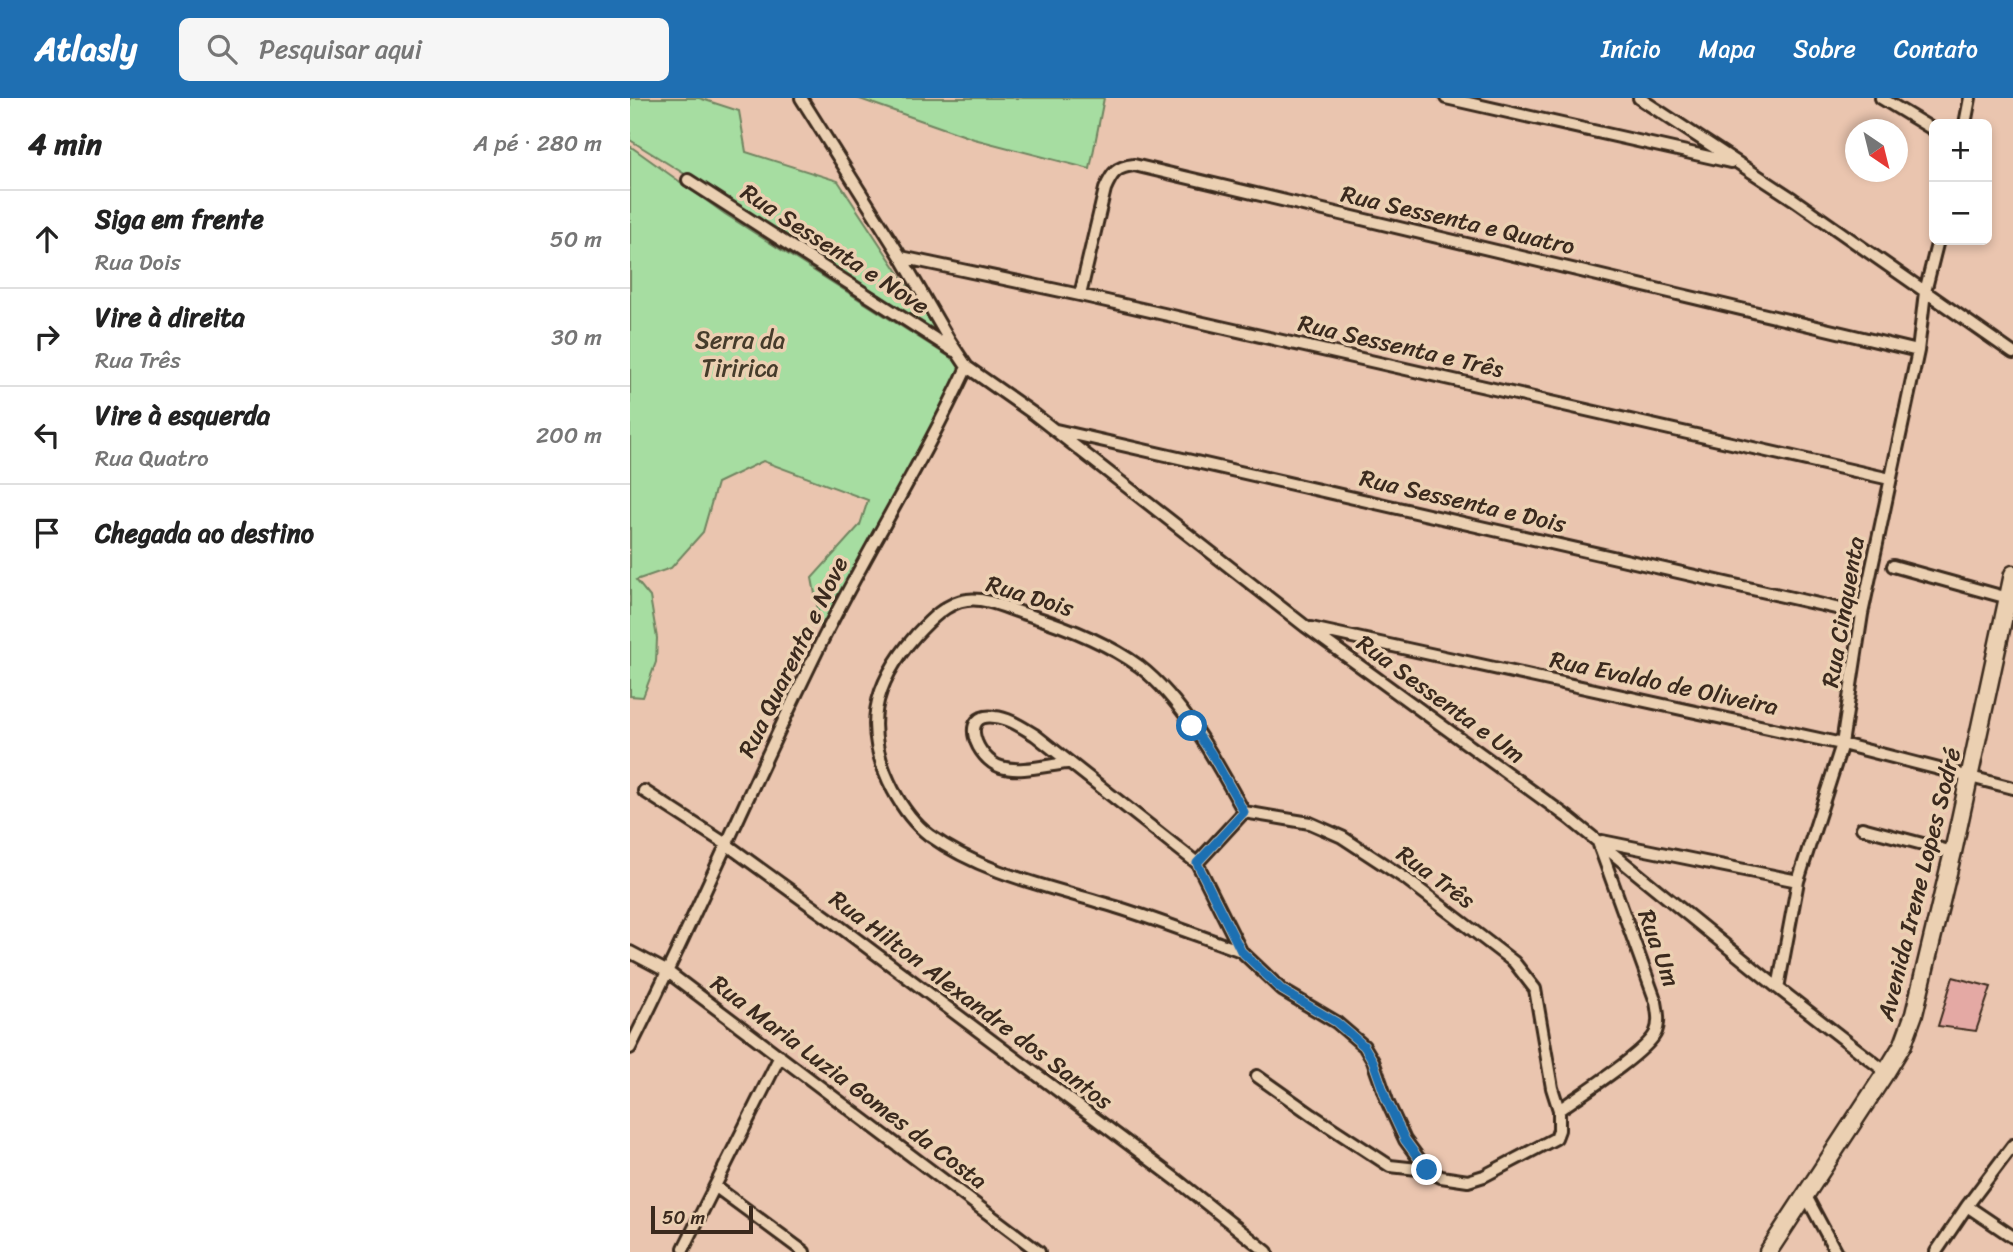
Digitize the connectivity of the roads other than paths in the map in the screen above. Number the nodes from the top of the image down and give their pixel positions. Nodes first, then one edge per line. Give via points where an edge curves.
1 (801, 98) edge
2 (1446, 98) edge
3 (1639, 98) edge
4 (1881, 98) edge
5 (1970, 98) edge
6 (1966, 119) edge
7 (1929, 127) edge
8 (1737, 163) junction
9 (688, 180) dead end
10 (1937, 245) edge
11 (901, 257) junction
12 (1925, 292) junction
13 (1080, 295) junction
14 (1918, 351) junction
15 (2013, 353) edge
16 (958, 354) junction
17 (967, 367) junction
18 (1054, 429) junction
19 (1890, 479) junction
20 (1893, 566) dead end
21 (2013, 574) edge
22 (2008, 598) junction
23 (1862, 614) junction
24 (1305, 626) junction
25 (1842, 744) junction
26 (1067, 762) junction
27 (1968, 778) junction
28 (2013, 788) edge
29 (644, 791) dead end
30 (1244, 812) junction
31 (1862, 828) dead end
32 (1598, 840) junction
33 (726, 844) junction
34 (1953, 852) junction
35 (1197, 863) junction
36 (1798, 881) junction
37 (1241, 951) junction
38 (630, 952) edge
39 (668, 972) junction
40 (1778, 988) junction
41 (630, 1048) edge
42 (780, 1056) junction
43 (1886, 1072) junction
44 (1257, 1076) dead end
45 (1559, 1110) junction
46 (2013, 1145) edge
47 (1427, 1170) junction
48 (716, 1187) junction
49 (1807, 1196) junction
50 (1967, 1206) junction
51 (2013, 1237) edge
52 (684, 1248) dead end
53 (1835, 1250) edge
54 (804, 1252) edge
55 (1039, 1252) edge
56 (1266, 1252) edge
57 (1768, 1252) edge
58 (1936, 1252) edge

1 - 11 street, Rua Sessenta e Um
2 - 8 street
3 - 8 street
4 - 7 street
5 - 6 street
8 - 12 street
9 - 16 street, Rua Sessenta e Nove
10 - 12 street, Rua Cinquenta
11 - 13 street, Rua Sessenta e Três
11 - 16 street, Rua Sessenta e Um
12 - 14 street, Rua Cinquenta
12 - 15 street
13 - 14 street, Rua Sessenta e Quatro via 1111,173 1134,165
13 - 19 street, Rua Sessenta e Três
14 - 19 street, Rua Cinquenta
16 - 17 street, Rua Sessenta e Um
17 - 18 street, Rua Sessenta e Um
17 - 33 street, Rua Quarenta e Nove via 823,639
18 - 23 street, Rua Sessenta e Dois
18 - 24 street, Rua Sessenta e Um
19 - 23 street, Rua Cinquenta
20 - 22 street
21 - 22 main road, Avenida Irene Lopes Sodré
22 - 27 main road, Avenida Irene Lopes Sodré
23 - 25 street, Rua Cinquenta
24 - 25 street, Rua Evaldo de Oliveira
24 - 32 street, Rua Sessenta e Um
25 - 27 street, Rua Evaldo de Oliveira
25 - 36 street, Rua Cinquenta
26 - 26 street via 1000,766 987,759 975,743 974,729 984,717 1000,718 1035,735
26 - 35 street
27 - 28 street, Rua Evaldo de Oliveira
27 - 34 main road, Avenida Irene Lopes Sodré
29 - 33 street, Rua Hilton Alexandre dos Santos
30 - 35 street
30 - 37 street, Rua Dois via 1211,753 1169,696 1139,667 1065,627 984,601 954,604 931,619 896,658 881,690 875,717 877,751 902,806 928,834 966,858 1016,879 1117,907
30 - 45 street, Rua Três via 1310,823 1342,837 1406,878 1514,962 1535,989
31 - 34 street
32 - 36 street
32 - 40 street, Rua Sessenta e Um
32 - 45 street, Rua Um via 1659,1018 1656,1033 1645,1047
33 - 39 street, Rua Quarenta e Nove
33 - 56 street, Rua Hilton Alexandre dos Santos via 1177,1180
34 - 43 main road, Avenida Irene Lopes Sodré via 1914,1014
35 - 37 street
36 - 40 street, Rua Cinquenta
37 - 47 street via 1282,990 1336,1022 1364,1046 1405,1140
38 - 39 street, Rua Maria Luzia Gomes da Costa
39 - 41 street, Rua Quarenta e Nove
39 - 42 street, Rua Maria Luzia Gomes da Costa
40 - 43 street, Rua Sessenta e Um
42 - 48 street
42 - 55 street, Rua Maria Luzia Gomes da Costa
43 - 49 main road, Avenida Irene Lopes Sodré
44 - 47 street via 1390,1166
45 - 47 street via 1556,1138 1484,1176 1456,1181
46 - 50 street
48 - 52 street
48 - 54 street
49 - 53 street
49 - 57 main road, Avenida Irene Lopes Sodré
50 - 51 street
50 - 58 street

